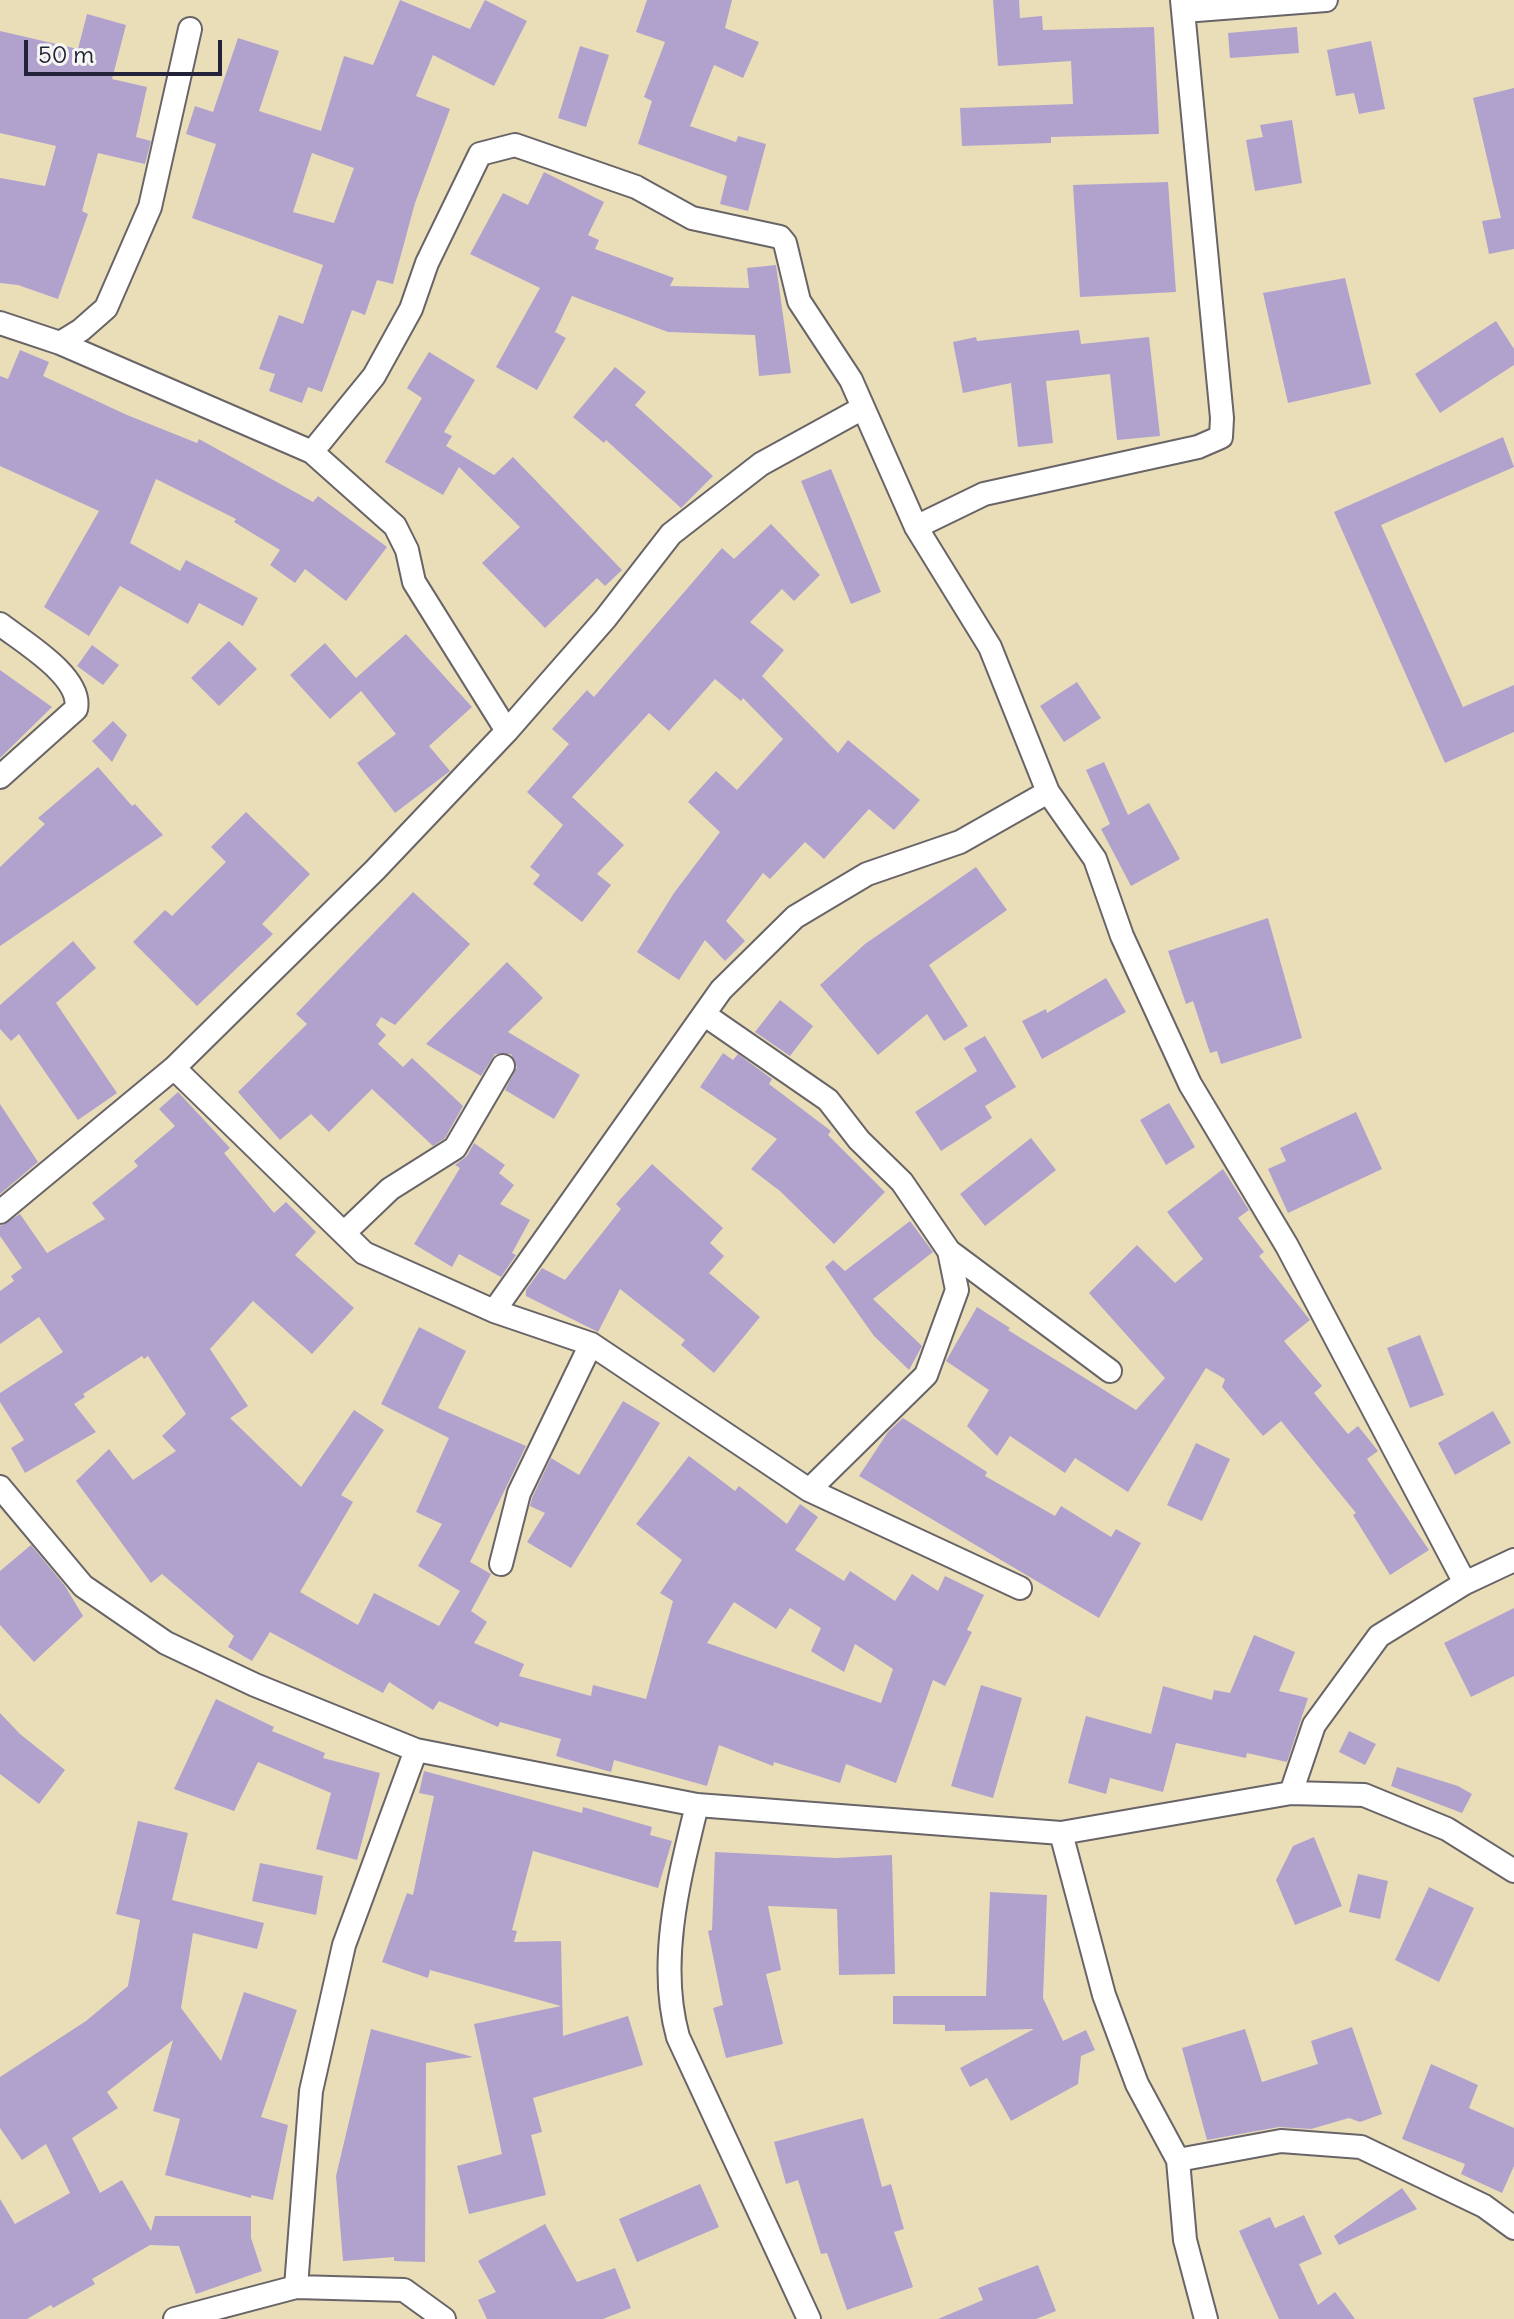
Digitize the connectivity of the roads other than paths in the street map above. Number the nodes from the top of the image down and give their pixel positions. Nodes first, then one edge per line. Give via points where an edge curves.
1 (1326, 0) edge
2 (1183, 6) edge
3 (190, 29) dead end
4 (0, 323) edge
5 (60, 343) junction
6 (861, 409) junction
7 (312, 452) junction
8 (916, 527) junction
9 (0, 624) edge
10 (507, 731) junction
11 (0, 777) edge
12 (1048, 792) junction
13 (705, 1015) junction
14 (503, 1066) dead end
15 (174, 1068) junction
16 (0, 1212) edge
17 (344, 1233) junction
18 (949, 1251) junction
19 (494, 1311) junction
20 (591, 1344) junction
21 (1110, 1371) dead end
22 (0, 1487) edge
23 (809, 1490) junction
24 (1514, 1560) edge
25 (501, 1564) dead end
26 (1465, 1583) junction
27 (1020, 1588) dead end
28 (416, 1750) junction
29 (1291, 1793) junction
30 (697, 1805) junction
31 (1061, 1833) junction
32 (1514, 1871) edge
33 (1178, 2160) junction
34 (1514, 2228) edge
35 (296, 2287) junction
36 (175, 2319) edge
37 (444, 2319) edge
38 (809, 2319) edge
39 (1206, 2319) edge

1 - 2 street
2 - 8 street via 1221,437 1198,447 984,494
3 - 5 street via 150,207 106,308
4 - 5 street
5 - 7 street
6 - 7 street via 851,380 799,301 780,237 692,218 636,187 515,145 480,154 374,376
6 - 8 street
6 - 10 street via 761,464 671,534
7 - 10 street via 395,526 414,582
8 - 12 street via 990,647
9 - 11 street via 63,673 78,700 76,709
10 - 15 street
12 - 13 street via 960,842 867,874 795,917 721,990
12 - 26 street via 1095,859 1122,936 1190,1084 1287,1246
13 - 18 street via 828,1100 902,1182
13 - 19 street
14 - 17 street via 455,1148 390,1189
15 - 16 street
15 - 17 street
17 - 19 street via 364,1253
18 - 21 street
18 - 23 street via 957,1290 926,1375
19 - 20 street
20 - 23 street
20 - 25 street via 519,1493
22 - 28 street via 83,1586 166,1643
23 - 27 street
24 - 26 street
26 - 29 street via 1379,1636 1314,1725
28 - 30 street
28 - 35 street via 344,1945 311,2091
29 - 31 street
29 - 32 street via 1364,1795 1447,1829
30 - 31 street
30 - 38 street via 681,1872 669,2004 678,2037
31 - 33 street via 1104,1995 1137,2084
33 - 34 street via 1281,2141 1361,2147 1484,2206
33 - 39 street via 1185,2240
35 - 36 street
35 - 37 street via 404,2290

